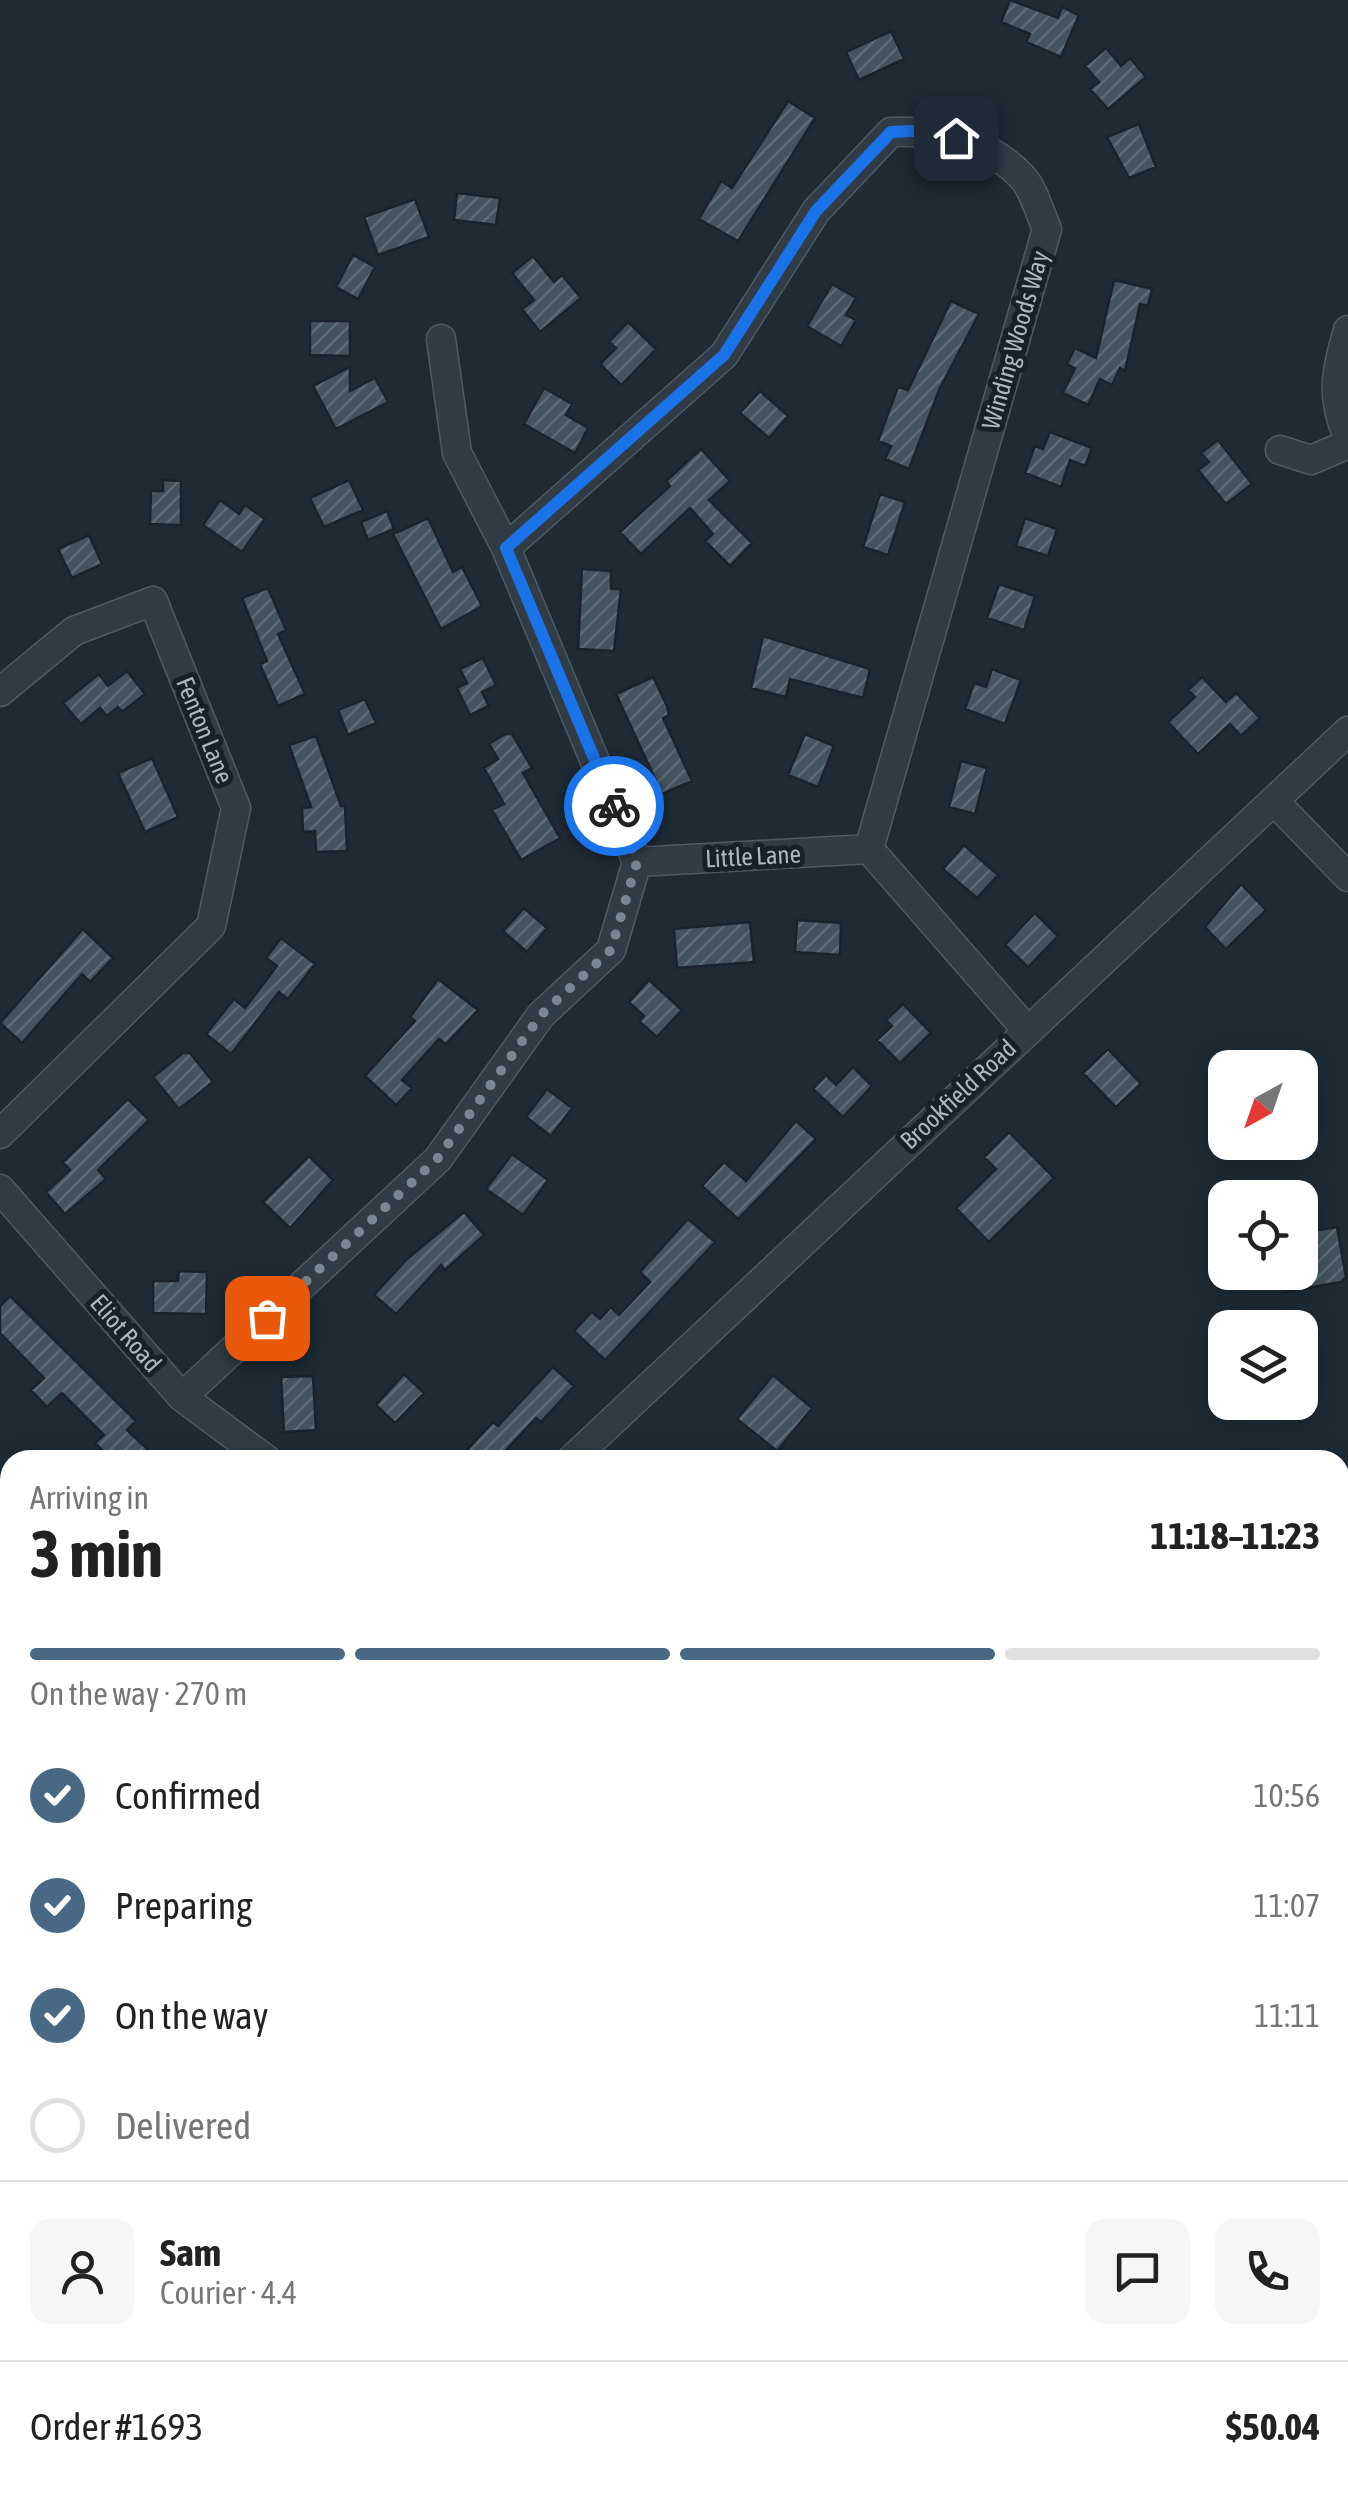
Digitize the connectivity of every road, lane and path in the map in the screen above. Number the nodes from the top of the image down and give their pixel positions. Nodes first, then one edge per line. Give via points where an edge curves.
1 (1348, 330) edge
2 (441, 340) dead end
3 (1348, 440) edge
4 (1280, 450) dead end
5 (506, 548) junction
6 (0, 692) edge
7 (1348, 731) edge
8 (1274, 801) junction
9 (870, 850) junction
10 (637, 862) junction
11 (1348, 877) edge
12 (1026, 1029) junction
13 (0, 1134) edge
14 (0, 1190) edge
15 (182, 1398) junction
16 (253, 1450) edge
17 (582, 1450) edge

1 - 3 street via 1335,407
2 - 5 street via 457,453
3 - 4 street via 1311,460
5 - 9 street, Winding Woods Way via 724,355 816,211 891,132 934,130 979,145 1025,180 1047,229
5 - 10 street
6 - 13 street, Fenton Lane via 74,631 154,601 236,808 211,926
7 - 8 street, Brookfield Road
8 - 11 street
8 - 12 street, Brookfield Road
9 - 10 street, Little Lane
9 - 12 street
10 - 15 street via 611,950 541,1015 438,1158
12 - 17 street, Brookfield Road
14 - 15 street, Eliot Road
15 - 16 street, Eliot Road

